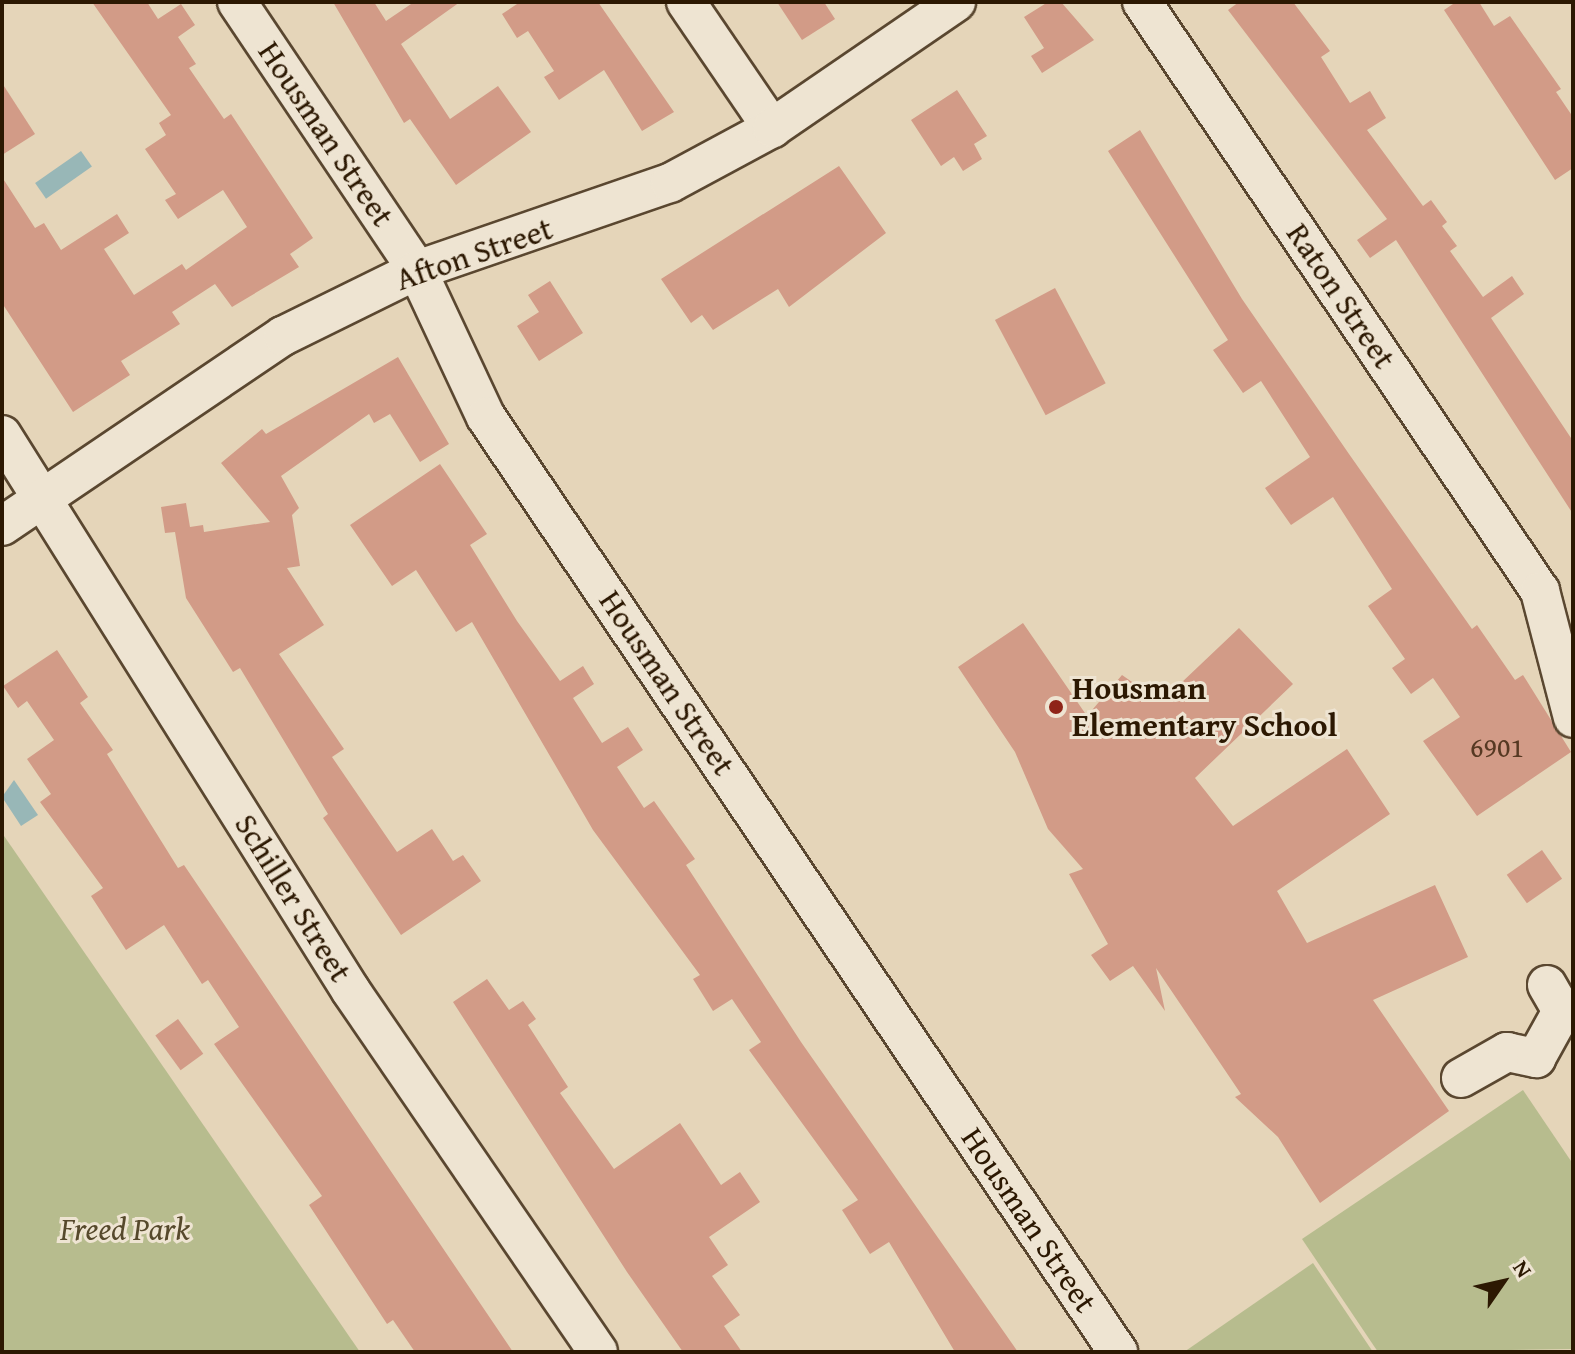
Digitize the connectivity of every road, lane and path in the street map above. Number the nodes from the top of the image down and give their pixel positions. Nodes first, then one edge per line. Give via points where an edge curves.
1 (237, 2) edge
2 (686, 2) edge
3 (956, 2) edge
4 (1142, 2) edge
5 (772, 128) junction
6 (417, 270) junction
7 (2, 435) edge
8 (42, 499) junction
9 (2, 526) edge
10 (1573, 718) edge
11 (1547, 985) dead end
12 (1461, 1078) dead end
13 (598, 1352) edge
14 (1118, 1352) edge

1 - 6 street, Housman Street
2 - 5 street
3 - 5 street, Afton Street
4 - 10 street, Raton Street via 1540,591
5 - 6 street, Afton Street via 670,183
6 - 8 street, Afton Street via 283,336
6 - 14 street, Housman Street via 486,417
7 - 8 street, Schiller Street
8 - 9 street, Afton Street
8 - 13 street, Schiller Street via 351,991
11 - 12 street via 1562,1011 1536,1058 1507,1052

